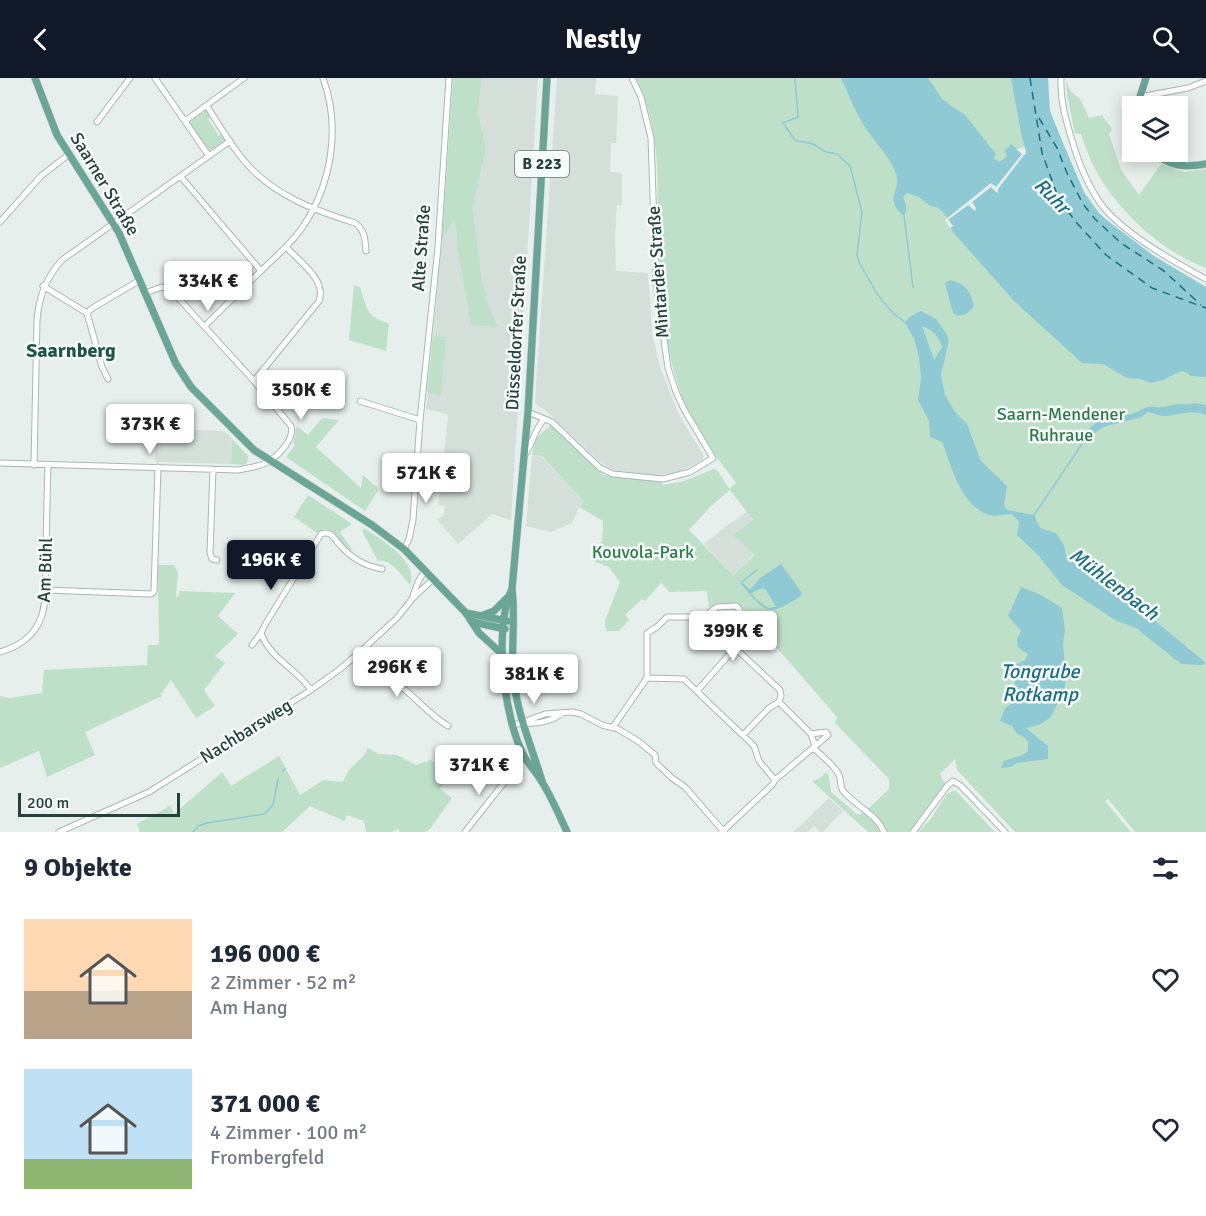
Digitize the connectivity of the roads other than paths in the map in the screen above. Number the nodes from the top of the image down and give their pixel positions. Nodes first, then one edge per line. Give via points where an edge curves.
1 (35, 78) edge
2 (130, 78) edge
3 (155, 78) edge
4 (244, 78) edge
5 (323, 78) edge
6 (449, 78) edge
7 (547, 78) edge
8 (632, 78) edge
9 (1061, 78) edge
10 (1146, 78) edge
11 (1206, 81) edge
12 (1140, 96) edge
13 (1145, 96) edge
14 (207, 106) junction
15 (185, 121) junction
16 (97, 122) dead end
17 (230, 141) junction
18 (68, 155) junction
19 (209, 156) junction
20 (1168, 162) edge
21 (1206, 164) edge
22 (181, 177) junction
23 (313, 210) junction
24 (0, 222) edge
25 (113, 225) junction
26 (286, 247) junction
27 (366, 251) dead end
28 (261, 271) junction
29 (1206, 279) edge
30 (140, 280) junction
31 (43, 286) junction
32 (146, 293) junction
33 (87, 313) junction
34 (205, 326) junction
35 (108, 379) dead end
36 (254, 381) junction
37 (360, 401) dead end
38 (528, 412) junction
39 (544, 419) junction
40 (420, 420) junction
41 (523, 457) junction
42 (269, 461) junction
43 (0, 463) edge
44 (34, 465) junction
45 (48, 465) junction
46 (158, 467) junction
47 (213, 469) junction
48 (404, 549) junction
49 (217, 560) dead end
50 (382, 569) dead end
51 (425, 570) junction
52 (434, 579) junction
53 (512, 589) junction
54 (45, 591) junction
55 (507, 597) junction
56 (412, 599) junction
57 (466, 613) junction
58 (481, 616) junction
59 (473, 622) junction
60 (504, 625) junction
61 (513, 626) junction
62 (261, 633) junction
63 (252, 645) dead end
64 (735, 648) junction
65 (0, 652) edge
66 (360, 652) junction
67 (502, 654) junction
68 (647, 678) junction
69 (311, 690) junction
70 (697, 691) junction
71 (779, 702) junction
72 (523, 723) junction
73 (448, 726) dead end
74 (512, 726) junction
75 (613, 727) junction
76 (811, 734) junction
77 (743, 735) junction
78 (813, 748) junction
79 (510, 770) dead end
80 (775, 780) junction
81 (542, 781) junction
82 (914, 831) edge
83 (59, 832) edge
84 (465, 832) edge
85 (567, 832) edge
86 (723, 832) edge
87 (884, 832) edge
88 (1005, 832) edge

1 - 18 main road, Saarner Straße
2 - 16 street
3 - 15 street
4 - 14 street
5 - 23 street via 332,111 332,146
6 - 40 street, Alte Straße via 438,248
7 - 38 main road, Düsseldorfer Straße / B 223
8 - 39 street, Mintarder Straße via 651,138 656,282 668,368 685,411 713,458 690,472 670,477 614,474 600,468 552,422
9 - 29 street via 1064,113 1073,145 1104,207 1157,250
10 - 12 main road
11 - 13 street
14 - 15 street
14 - 17 street
15 - 19 street
17 - 19 street
17 - 23 street via 245,162 272,186
18 - 24 street via 41,176
18 - 25 main road, Saarner Straße
19 - 22 street
20 - 21 main road via 1181,166
22 - 25 street
22 - 28 street
23 - 26 street
23 - 27 street via 361,227
25 - 30 main road, Saarner Straße
25 - 31 street via 62,260
26 - 28 street
26 - 36 street via 319,283 321,295
28 - 34 street
30 - 32 main road, Saarner Straße
30 - 33 street
31 - 33 street
31 - 44 street via 37,320
32 - 34 street via 162,287 171,290
32 - 42 main road, Saarner Straße via 182,376 239,436
33 - 35 street
34 - 36 street
36 - 42 street via 292,430 291,438
37 - 40 street
38 - 39 street
38 - 41 main road, Düsseldorfer Straße / B 223
39 - 41 street
40 - 48 street, Alte Straße via 413,520
41 - 53 main road, Düsseldorfer Straße / B 223
42 - 47 street via 245,469
42 - 48 main road, Saarner Straße
43 - 44 street
44 - 45 street
45 - 46 street
45 - 54 street, Am Bühl
46 - 47 street
46 - 54 street via 154,592
47 - 49 street via 210,553
48 - 51 main road
50 - 62 street via 369,567 329,534 321,534
51 - 52 main road
51 - 56 street, Nachbarsweg
52 - 56 street, Nachbarsweg
52 - 57 main road
53 - 55 main road, Düsseldorfer Straße / B 223
53 - 61 main road, Düsseldorfer Straße / B 223
54 - 65 street, Am Bühl via 41,619 34,632 13,648
55 - 58 main road via 494,611
55 - 60 main road, Düsseldorfer Straße / B 223
56 - 66 street, Nachbarsweg
57 - 58 main road
57 - 59 main road
58 - 60 main road
59 - 60 main road
59 - 67 main road
60 - 61 main road
60 - 67 main road, B 223
61 - 72 main road, B 223 via 514,685
62 - 63 street
62 - 69 street via 267,648
64 - 68 street via 740,622 736,606 717,607 703,616 667,617 646,636
64 - 70 street
64 - 71 street via 780,690
66 - 69 street, Nachbarsweg
66 - 73 street
67 - 74 main road, B 223
68 - 70 street via 684,679
68 - 75 street
69 - 83 street, Nachbarsweg via 149,792
70 - 77 street
71 - 76 street
71 - 77 street
72 - 74 street
72 - 75 street via 556,718 563,713 581,714
72 - 81 main road, B 223
74 - 81 main road, B 223 via 524,756
75 - 86 street via 655,755 656,763 685,787
76 - 78 street
76 - 78 street via 828,735
77 - 80 street
78 - 80 street
78 - 87 street via 838,773 842,790
79 - 84 street
80 - 86 street
81 - 85 main road, B 223
82 - 88 street via 953,781

